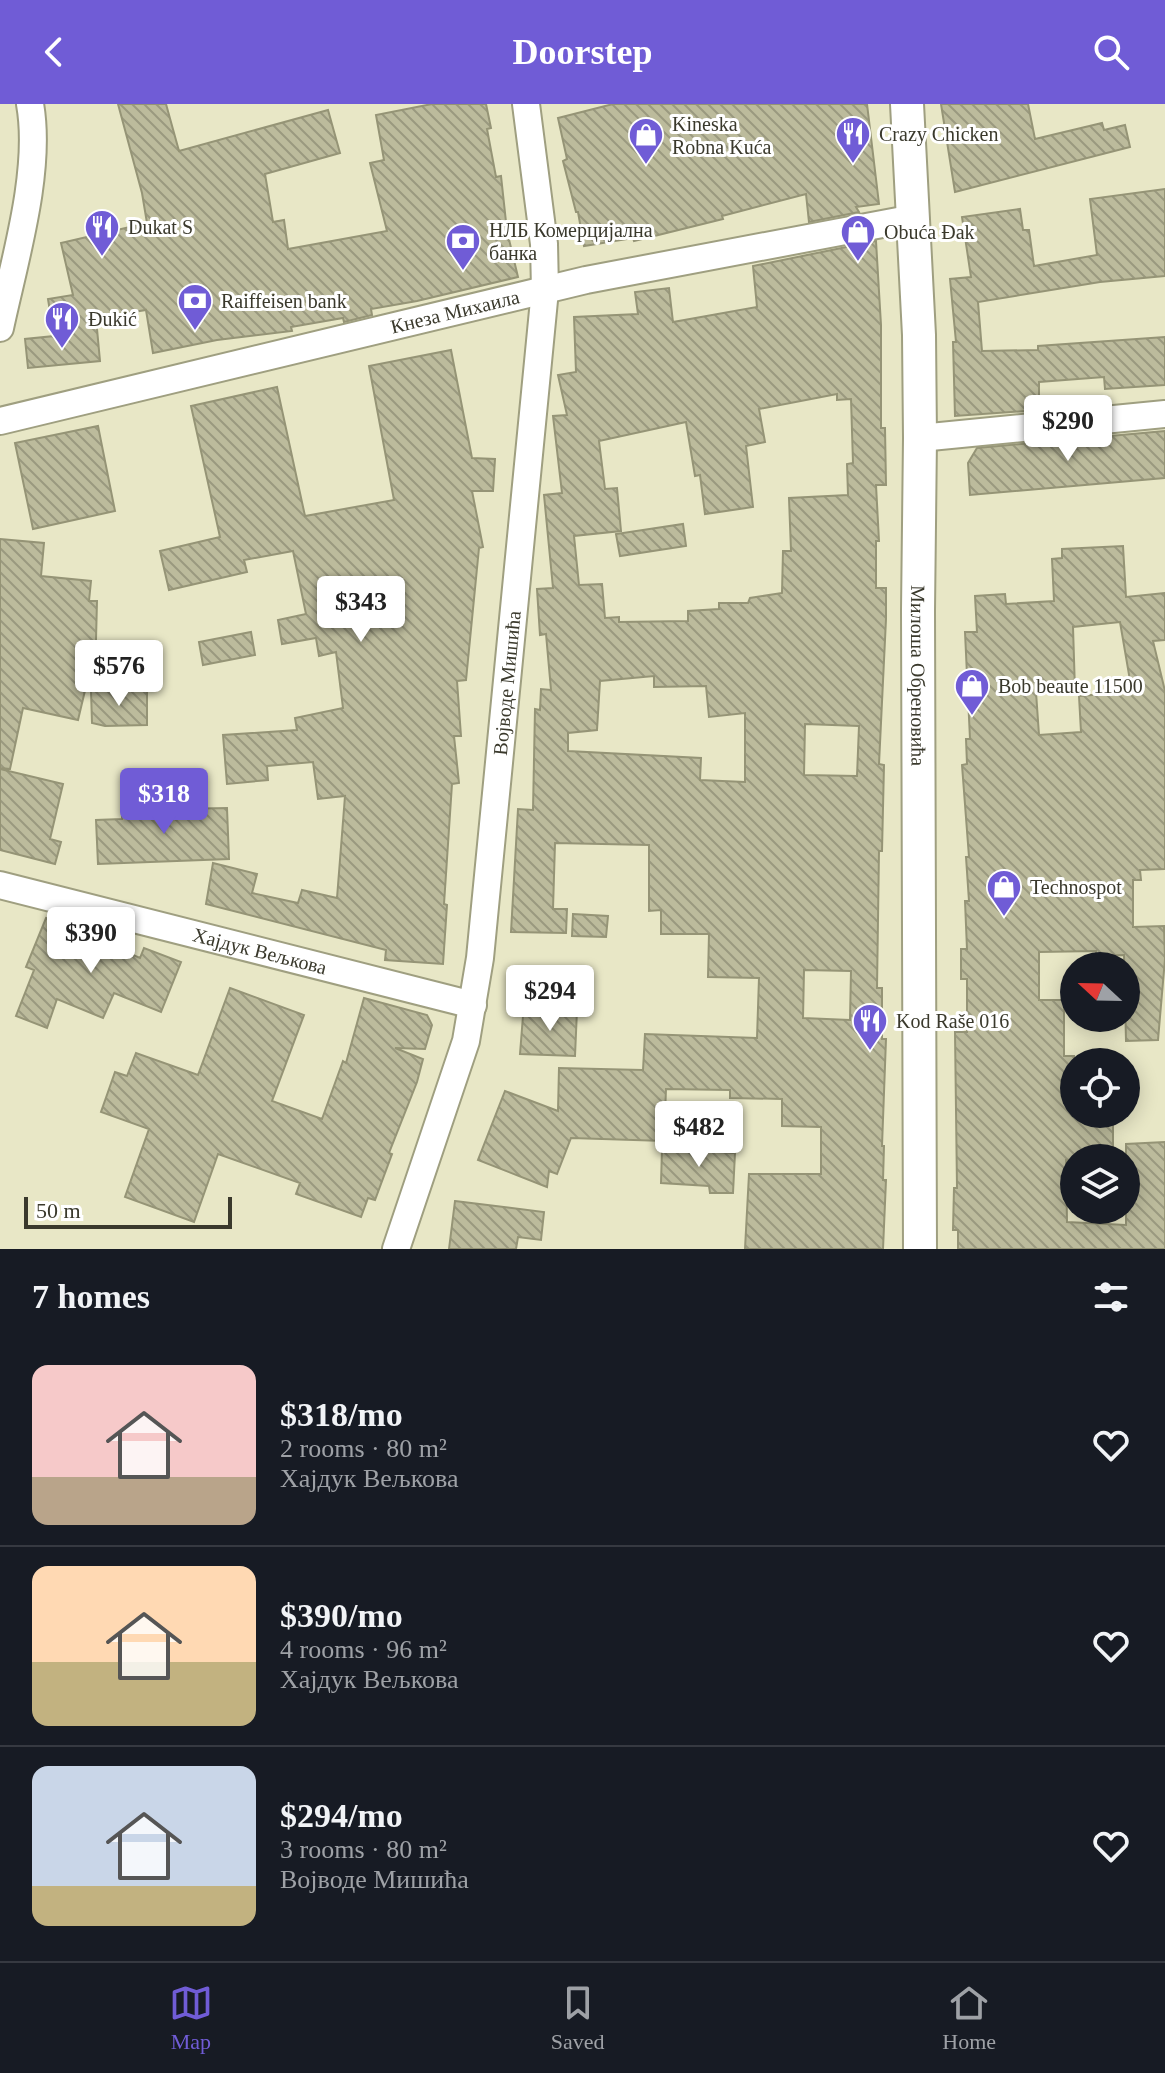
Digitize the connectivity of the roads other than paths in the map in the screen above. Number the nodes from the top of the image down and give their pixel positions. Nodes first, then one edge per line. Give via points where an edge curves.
1 (30, 104) edge
2 (526, 104) edge
3 (907, 104) edge
4 (914, 218) junction
5 (545, 290) junction
6 (0, 328) edge
7 (1165, 414) edge
8 (0, 421) edge
9 (920, 438) junction
10 (0, 885) edge
11 (473, 1005) junction
12 (396, 1249) edge
13 (920, 1249) edge

1 - 6 street via 29,189
2 - 5 street, Војводе Мишића
3 - 4 street, Милоша Обреновића
4 - 5 street, Кнеза Михаила
4 - 9 street, Милоша Обреновића
5 - 8 street, Кнеза Михаила
5 - 11 street, Војводе Мишића
7 - 9 street
9 - 13 street, Милоша Обреновића
10 - 11 street, Хајдук Вељкова
11 - 12 street, Војводе Мишића

